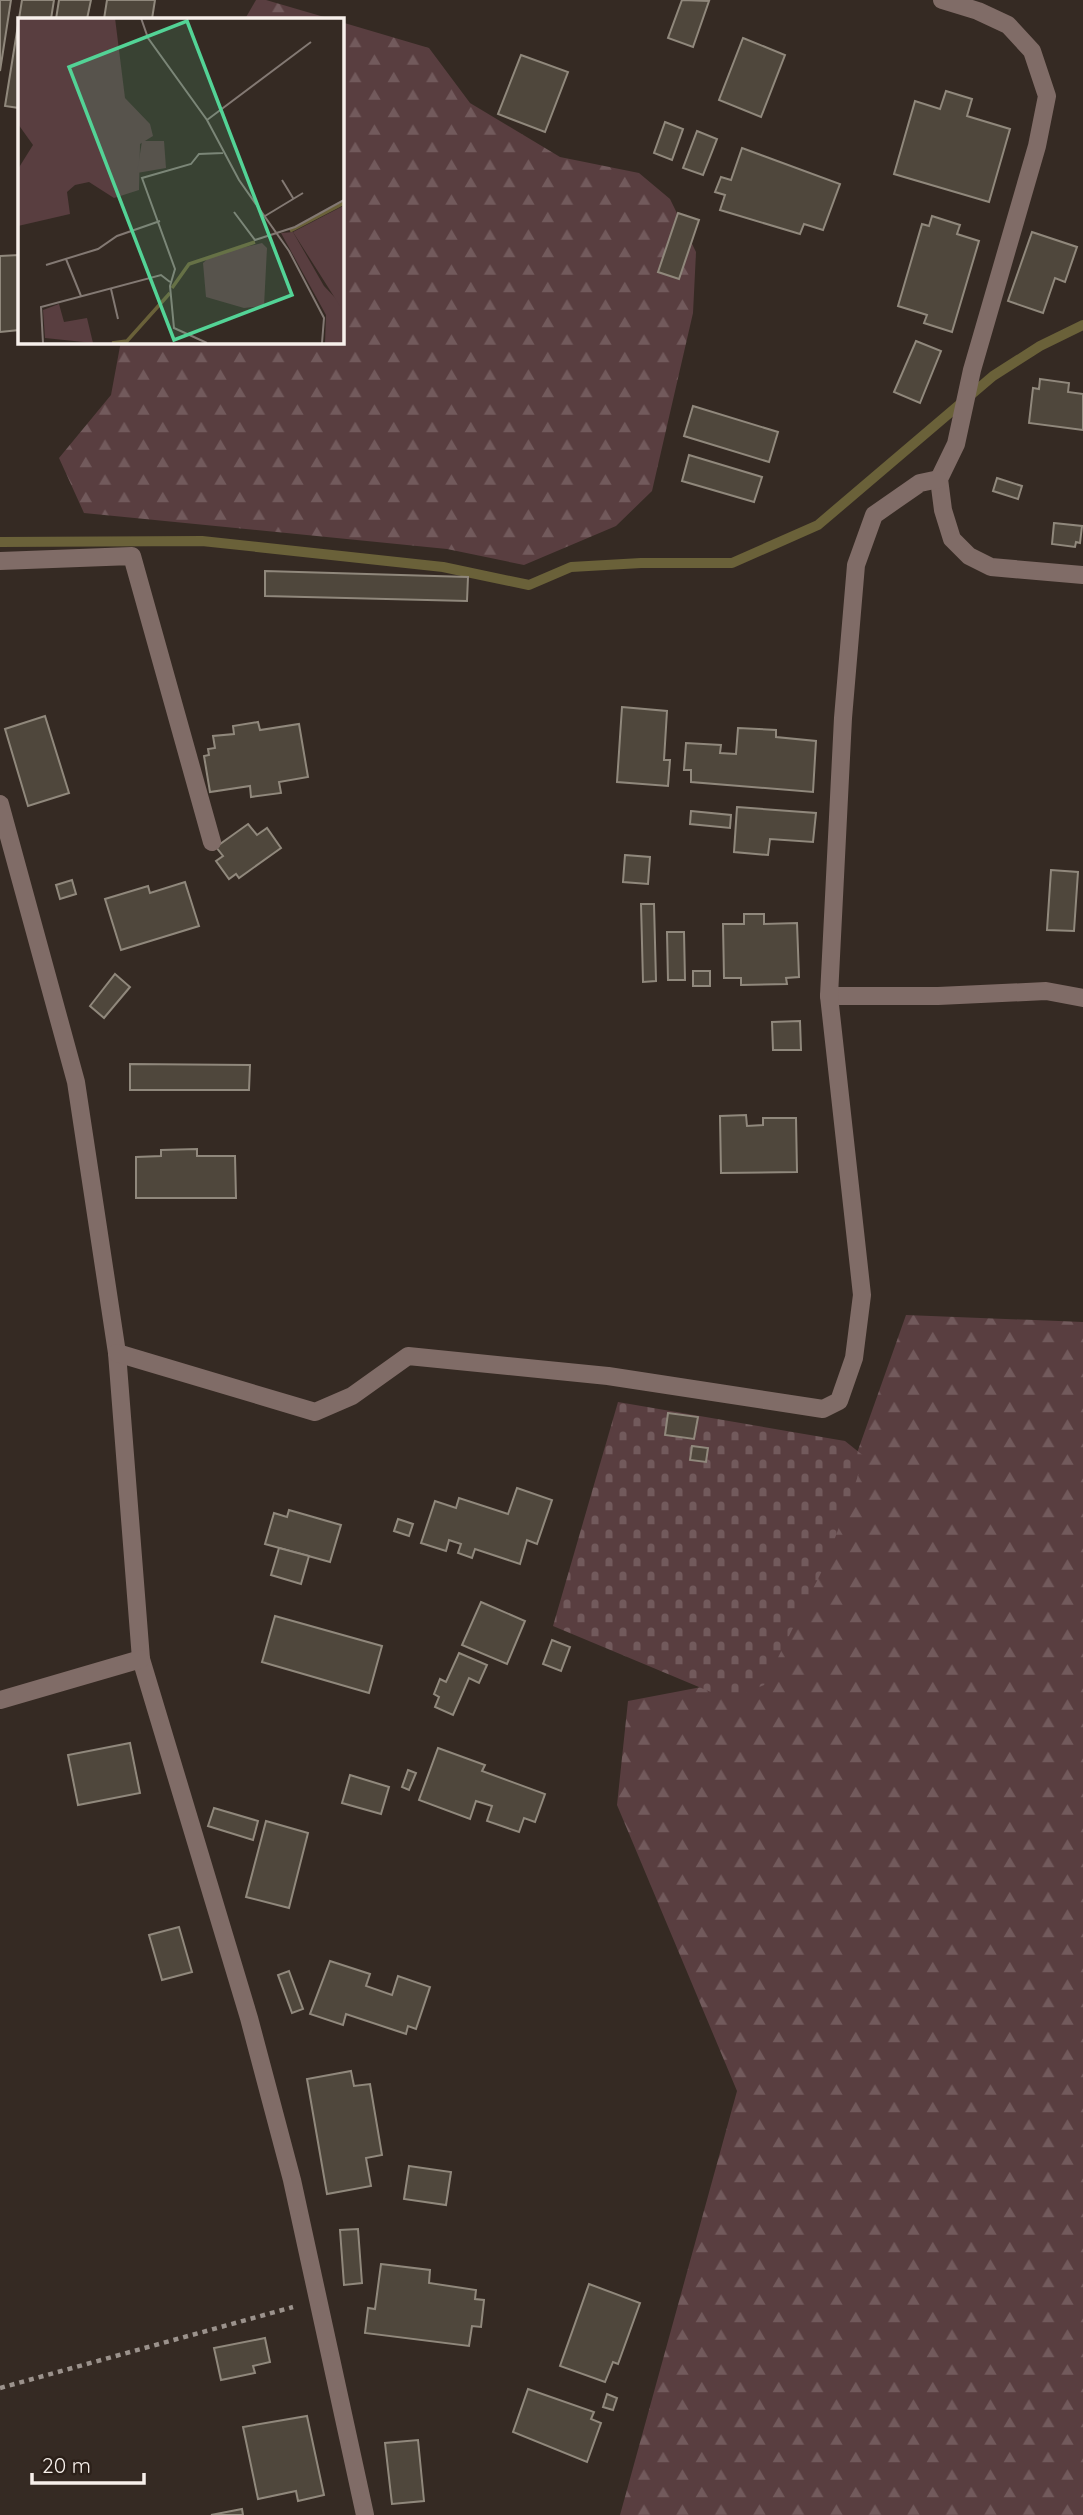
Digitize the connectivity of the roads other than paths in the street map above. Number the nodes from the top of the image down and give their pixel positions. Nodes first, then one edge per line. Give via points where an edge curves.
1 (942, 0) edge
2 (939, 479) junction
3 (0, 561) edge
4 (1083, 575) edge
5 (0, 804) edge
6 (212, 842) dead end
7 (829, 996) junction
8 (1083, 998) edge
9 (117, 1353) junction
10 (141, 1659) junction
11 (0, 1700) edge
12 (365, 2515) edge

1 - 2 street via 1008,25 1032,51 1047,96 956,444
2 - 4 street via 952,539 970,556 992,567
2 - 7 street via 920,483 874,514 856,565
3 - 6 street via 132,556
5 - 9 street via 76,1082
7 - 8 street via 1046,991
7 - 9 street via 863,1295 854,1359 839,1401 823,1409 608,1376 408,1356 352,1396 315,1412
9 - 10 street
10 - 11 street
10 - 12 street via 249,2018 292,2180

